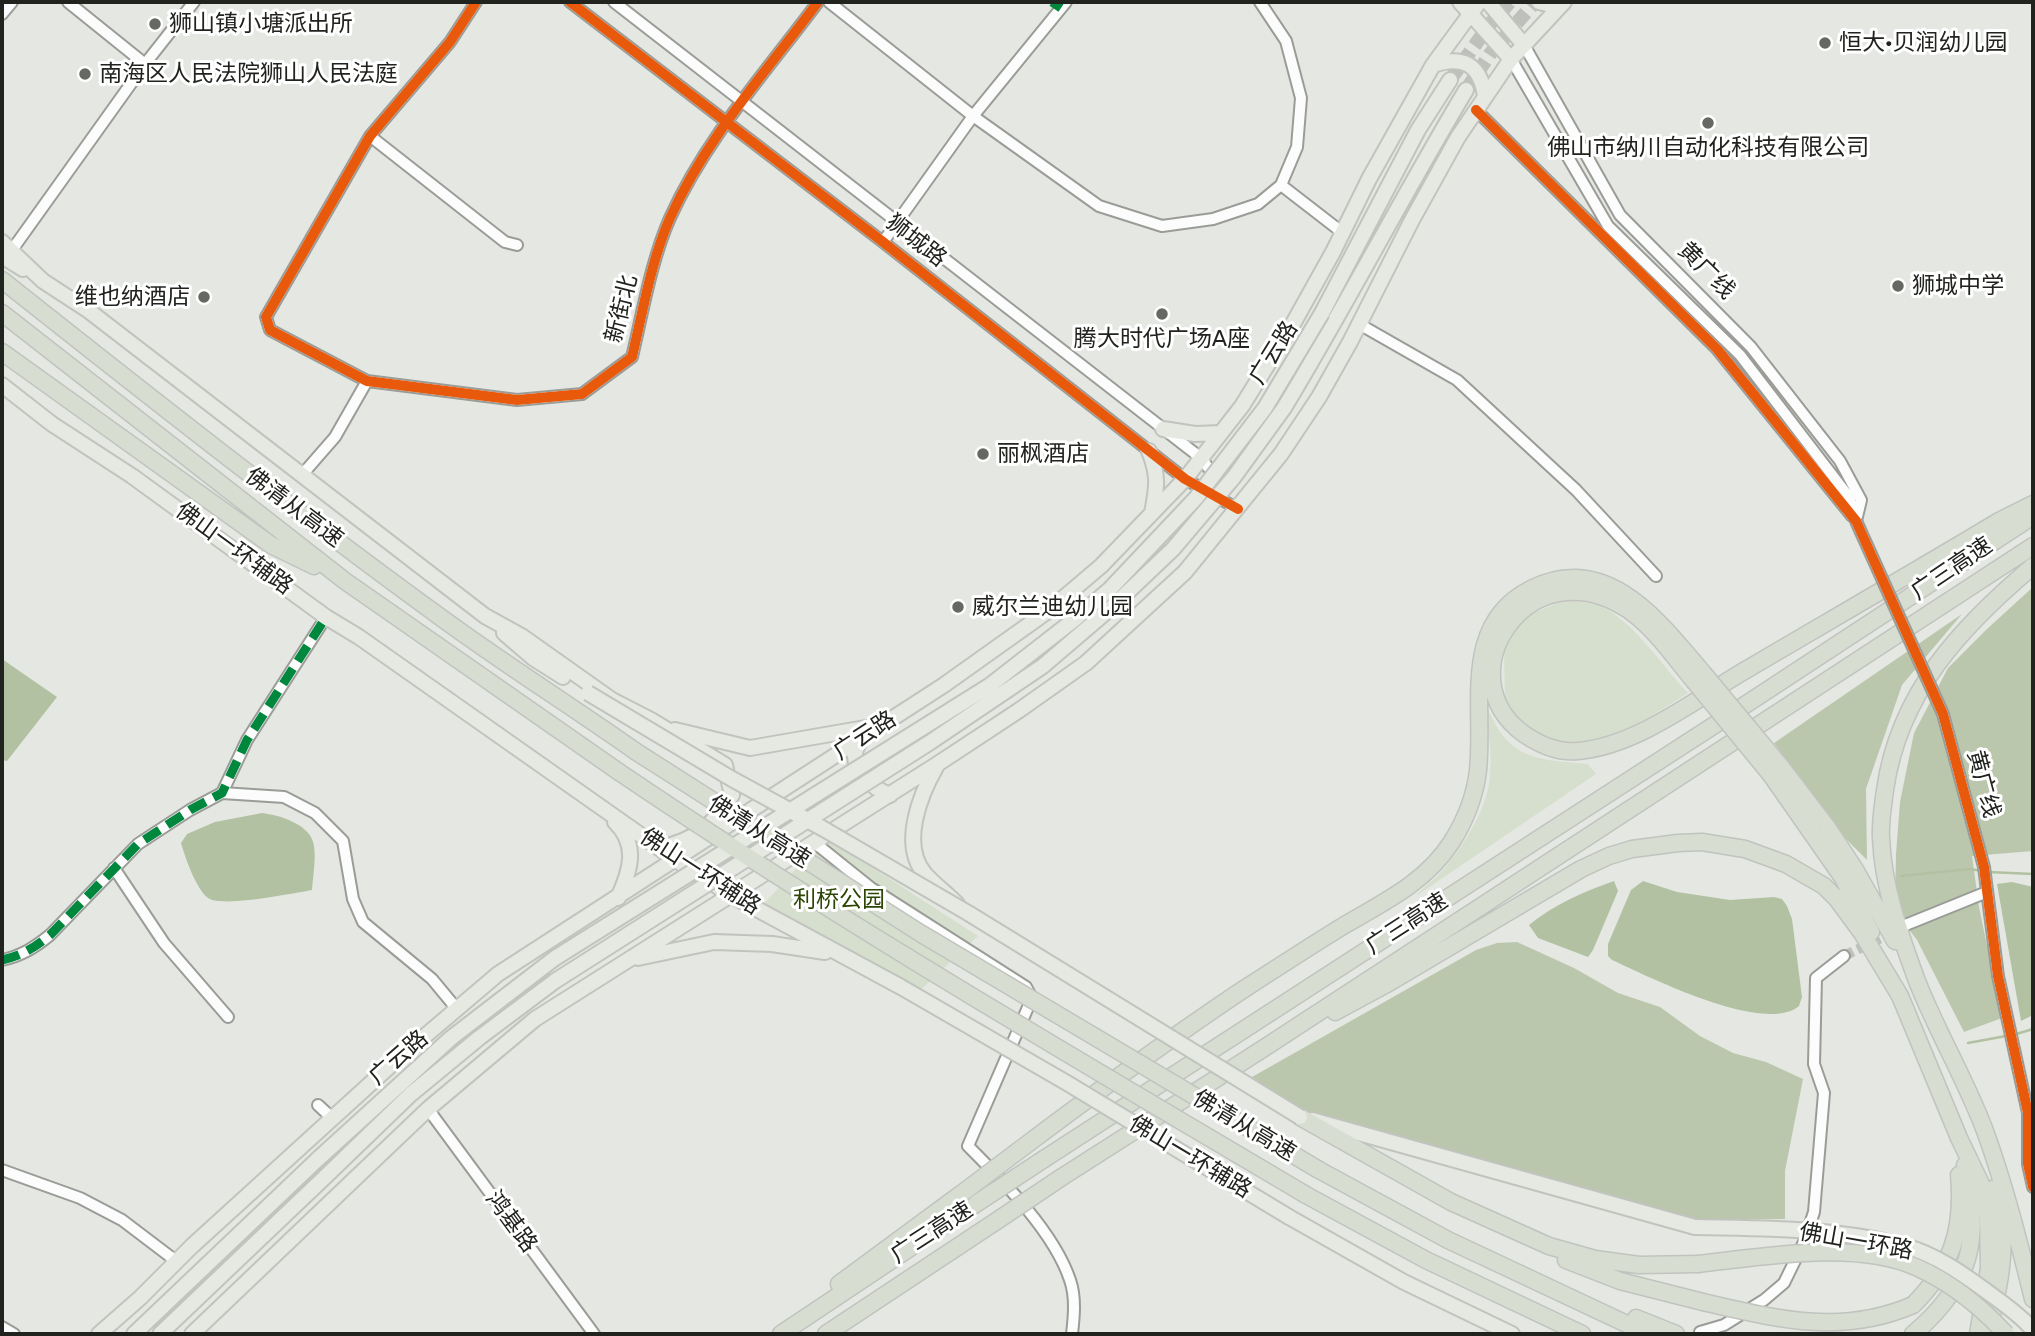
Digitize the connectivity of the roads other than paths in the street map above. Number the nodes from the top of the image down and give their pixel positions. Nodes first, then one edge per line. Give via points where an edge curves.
1 (12, 2) edge
2 (68, 2) edge
3 (194, 2) edge
4 (476, 2) edge
5 (570, 2) edge
6 (614, 2) edge
7 (829, 2) edge
8 (1066, 2) edge
9 (1260, 2) edge
10 (1488, 2) edge
11 (1539, 2) edge
12 (1563, 2) edge
13 (812, 4) edge
14 (1470, 5) edge
15 (2, 14) edge
16 (1524, 44) junction
17 (1511, 59) junction
18 (145, 64) junction
19 (1433, 65) junction
20 (1450, 80) tunnel mouth
21 (1466, 90) tunnel mouth
22 (1485, 96) junction
23 (743, 103) junction
24 (1476, 110) junction
25 (973, 116) junction
26 (727, 123) junction
27 (370, 136) junction
28 (1281, 185) junction
29 (897, 223) junction
30 (1343, 233) junction
31 (883, 242) junction
32 (517, 245) dead end
33 (5, 250) edge
34 (2, 280) edge
35 (2, 313) edge
36 (1359, 324) junction
37 (2, 352) edge
38 (367, 381) junction
39 (2, 385) edge
40 (1163, 429) junction
41 (1221, 433) junction
42 (1149, 451) junction
43 (1201, 458) junction
44 (301, 476) junction
45 (1185, 479) junction
46 (2033, 504) edge
47 (1238, 509) junction
48 (1152, 515) junction
49 (2033, 516) edge
50 (1856, 520) junction
51 (2033, 546) edge
52 (2033, 566) edge
53 (1657, 576) dead end
54 (345, 581) junction
55 (485, 616) junction
56 (326, 617) junction
57 (1699, 677) junction
58 (651, 720) junction
59 (883, 725) junction
60 (862, 738) junction
61 (936, 765) junction
62 (1777, 771) junction
63 (222, 793) junction
64 (890, 795) junction
65 (601, 808) junction
66 (815, 843) junction
67 (661, 849) junction
68 (676, 860) junction
69 (114, 868) junction
70 (1987, 892) junction
71 (731, 895) junction
72 (618, 898) junction
73 (968, 913) junction
74 (1903, 926) tunnel mouth
75 (841, 956) junction
76 (1844, 956) tunnel mouth
77 (2, 960) edge
78 (626, 960) junction
79 (1918, 983) junction
80 (1900, 996) junction
81 (456, 1008) junction
82 (228, 1017) dead end
83 (1261, 1050) junction
84 (318, 1105) dead end
85 (428, 1109) junction
86 (2031, 1114) edge
87 (1300, 1117) junction
88 (332, 1118) junction
89 (1984, 1129) junction
90 (1959, 1138) junction
91 (2, 1170) edge
92 (2033, 1187) edge
93 (2013, 1216) junction
94 (1534, 1241) junction
95 (1468, 1250) junction
96 (176, 1261) junction
97 (2033, 1299) edge
98 (2, 1327) edge
99 (2033, 1331) edge
100 (1700, 1332) dead end
101 (14, 1334) edge
102 (99, 1334) edge
103 (134, 1334) edge
104 (160, 1334) edge
105 (192, 1334) edge
106 (594, 1334) edge
107 (773, 1334) edge
108 (781, 1334) edge
109 (827, 1334) edge
110 (1072, 1334) edge
111 (1512, 1334) edge
112 (1582, 1334) edge
113 (1648, 1334) edge
114 (1676, 1334) edge
115 (1913, 1334) edge
116 (1978, 1334) edge
117 (1987, 1334) edge
118 (2005, 1334) edge

1 - 15 street
2 - 18 street
3 - 18 street
4 - 27 street via 450,42
5 - 26 street, 狮城路
6 - 23 street, 狮城路
7 - 25 street
8 - 25 street
9 - 28 street via 1286,41 1301,98 1297,147
10 - 16 main road
11 - 12 main road
12 - 16 main road
13 - 23 street, 新街北
14 - 17 main road
14 - 19 main road, 广云路
16 - 17 main road
16 - 50 street, 黄广线 via 1620,215 1751,347 1840,461 1861,500
17 - 22 main road
17 - 50 street, 黄广线 via 1608,226 1740,355 1849,496
18 - 33 street
19 - 22 main road via 1464,62 1480,78
19 - 30 main road, 广云路
20 - 103 main road, 广云路, bridge via 1265,408 1171,527 1110,590 989,686 555,958 451,1038
21 - 104 main road, 广云路, bridge via 1284,408 1173,549 1043,666 555,981 479,1038 411,1094
22 - 24 main road
23 - 26 street, 新街北
23 - 29 street, 狮城路
24 - 36 main road via 1418,208
24 - 50 street via 1717,349
25 - 28 street via 1099,206 1162,226 1213,219 1258,204
25 - 29 street
26 - 31 street, 狮城路
26 - 38 street, 新街北 via 701,159 670,219 653,267 632,357 582,394 517,400
27 - 32 street via 505,242
27 - 38 street, 新街北 via 266,317 270,330
28 - 30 street
29 - 31 street
29 - 40 street, 狮城路
30 - 41 main road, 广云路 via 1294,322
31 - 42 street, 狮城路
33 - 44 main road
34 - 95 highway, 佛清从高速, bridge via 364,561 635,751 1009,988 1330,1176
35 - 54 highway, 佛清从高速
36 - 47 main road via 1319,397
36 - 53 street via 1457,380 1576,490
37 - 54 highway via 271,545
38 - 44 street via 335,437
39 - 56 main road, 佛山一环辅路
40 - 41 main road
40 - 43 street, 狮城路
41 - 43 main road, 广云路
42 - 45 street, 狮城路
42 - 48 main road via 1158,484
43 - 45 main road, 广云路
43 - 47 street, 狮城路
44 - 55 main road
45 - 47 street, 狮城路
45 - 48 main road, 广云路
46 - 57 highway via 1666,718 1607,747 1570,752 1552,749 1520,731 1501,707 1493,660 1504,629 1529,604 1578,592 1596,594 1630,611
47 - 61 main road via 1185,572 1086,663
48 - 59 main road, 广云路 via 1048,611
49 - 108 highway, 广三高速, bridge
50 - 70 street, 黄广线, bridge via 1942,714
51 - 83 highway, 广三高速
52 - 79 highway via 1947,650 1916,697 1893,753 1883,803 1882,849 1890,897
54 - 112 highway, 佛清从高速, bridge via 619,772 929,972 1306,1195 1426,1260
55 - 58 main road via 523,637 611,700
55 - 73 main road, bridge via 533,658 588,693
56 - 63 street via 247,740
56 - 65 main road, 佛山一环辅路
57 - 62 highway, bridge
57 - 107 highway, bridge via 1650,612 1614,588 1595,581 1563,579 1516,599 1486,640 1479,678 1474,791 1462,825 1429,871 1156,1049
58 - 59 main road via 750,748
58 - 67 main road via 725,765 732,795 715,820 687,842
59 - 60 main road, 广云路
60 - 64 main road via 855,753 861,773 877,790
60 - 68 main road, 广云路
61 - 64 main road
61 - 73 main road, bridge via 922,791 914,849 923,872
62 - 79 highway via 1827,827
62 - 80 highway via 1863,913
63 - 69 street via 138,844
63 - 81 street via 284,797 315,813 343,841 353,899 363,922 432,979
64 - 66 main road
65 - 67 main road, 佛山一环辅路
65 - 72 main road via 622,829 630,849 629,871
66 - 71 main road
66 - 110 street via 871,888 1026,987 1032,998 968,1146 1012,1190 1058,1254 1071,1282
67 - 68 main road, 佛山一环辅路
68 - 71 main road, 佛山一环辅路
68 - 72 main road, 广云路
69 - 77 street via 50,935 17,957
69 - 82 street via 164,943
70 - 74 street
70 - 86 street, 黄广线 via 1998,976
71 - 75 main road, 佛山一环辅路
71 - 78 main road
72 - 81 main road, 广云路 via 498,974
73 - 87 main road, bridge
75 - 78 main road via 772,944 714,942
75 - 111 main road, 佛山一环辅路, bridge via 1068,1083 1404,1282
76 - 100 street via 1816,978 1814,1064 1824,1093 1814,1212 1804,1242 1784,1283 1724,1325
78 - 85 main road via 535,1019
79 - 89 highway
80 - 83 highway via 1850,915 1824,886 1786,864 1745,849 1678,842 1632,849 1581,869 1385,985
80 - 90 highway
81 - 88 main road, 广云路
83 - 109 highway, 广三高速, bridge
84 - 88 street
85 - 105 main road
85 - 106 street, 鸿基路
86 - 92 street, 黄广线 via 2028,1164
87 - 94 highway via 1451,1202
87 - 99 main road, 佛山一环路, bridge via 1695,1227 1829,1233 1905,1246 1972,1280
88 - 96 main road, 广云路
89 - 93 highway
89 - 117 highway via 2002,1227 2000,1273
90 - 94 highway, bridge via 1959,1227 1941,1273 1913,1305 1868,1324 1794,1323 1629,1284 1554,1254
90 - 115 highway via 1972,1198 1970,1255 1933,1318
90 - 116 highway via 1983,1188 1988,1216 1989,1268
91 - 96 street via 107,1212
93 - 97 highway
93 - 118 highway
94 - 118 highway, bridge via 1617,1262 1668,1266 1801,1252 1901,1262 1955,1290
95 - 113 highway, 佛清从高速
95 - 114 highway
96 - 102 main road, 广云路
98 - 101 street

